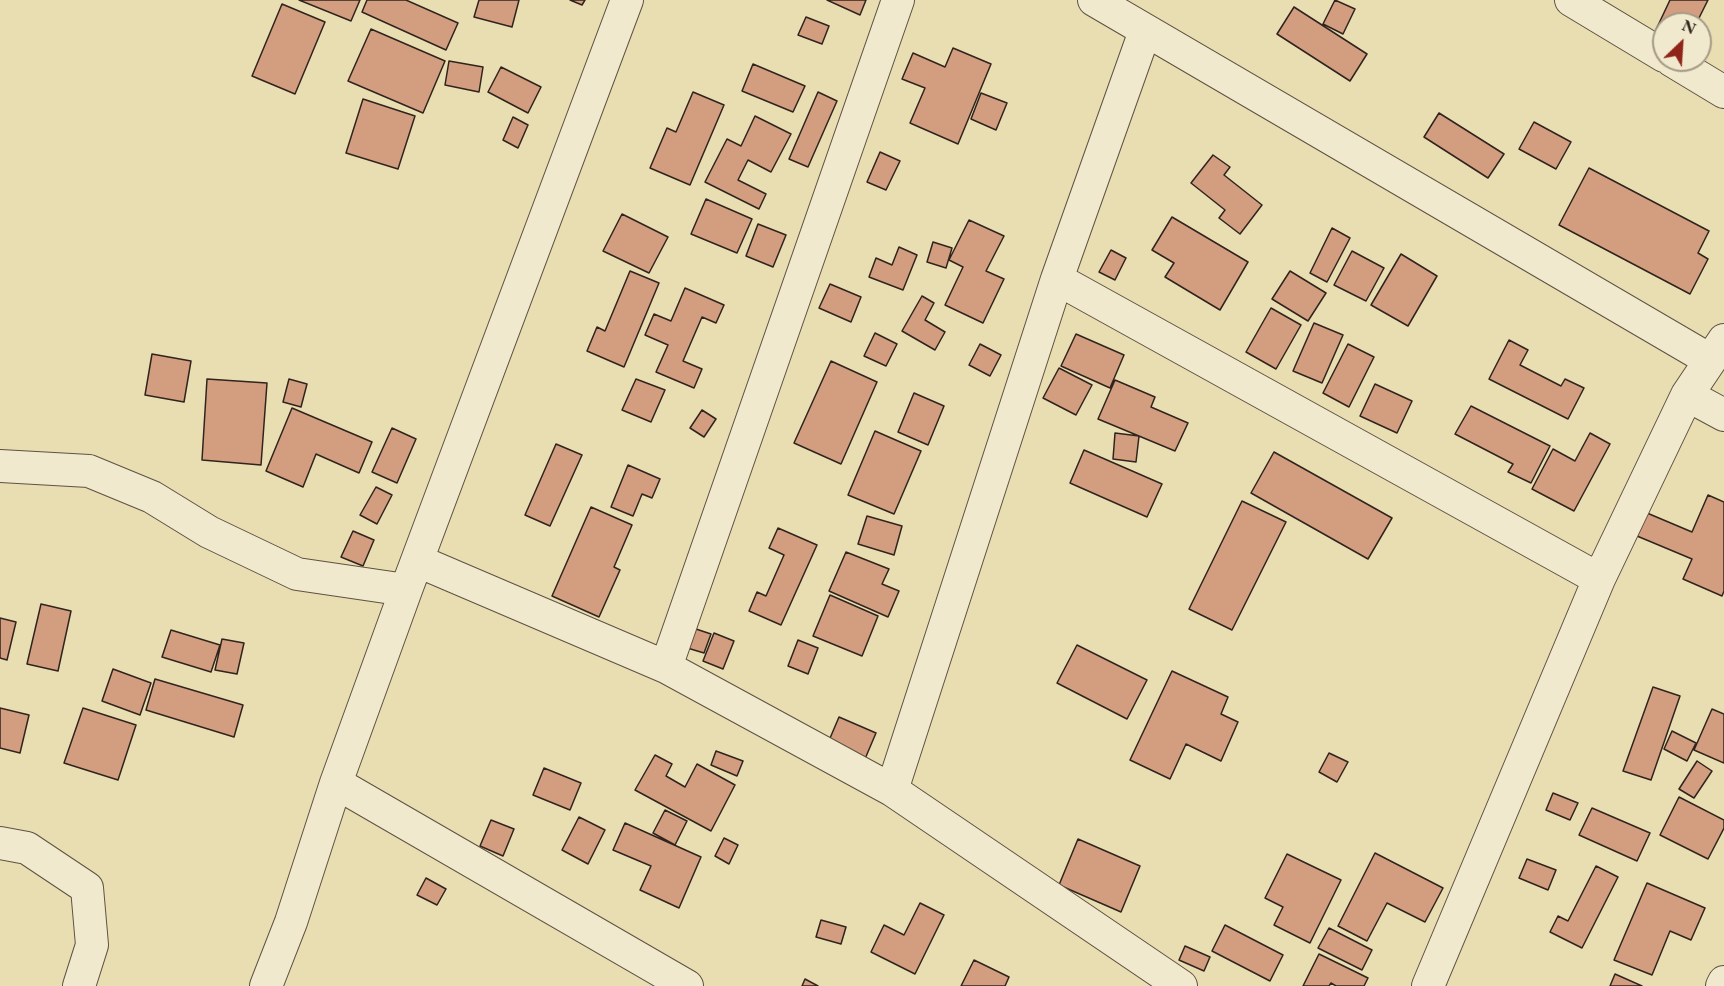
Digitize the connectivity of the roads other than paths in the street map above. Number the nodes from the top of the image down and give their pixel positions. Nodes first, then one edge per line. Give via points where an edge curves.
1 (627, 0) edge
2 (898, 0) edge
3 (1094, 0) edge
4 (1571, 0) edge
5 (1145, 31) junction
6 (1652, 49) edge
7 (1691, 72) edge
8 (1724, 92) edge
9 (1057, 279) junction
10 (1717, 350) edge
11 (1687, 395) junction
12 (1724, 415) edge
13 (0, 466) edge
14 (418, 561) junction
15 (1599, 579) junction
16 (406, 590) junction
17 (666, 667) junction
18 (336, 783) junction
19 (892, 790) junction
20 (0, 843) edge
21 (681, 984) edge
22 (1176, 985) edge
23 (79, 986) edge
24 (266, 986) edge
25 (1428, 986) edge

1 - 14 street
2 - 17 street
3 - 5 street
4 - 6 street
5 - 9 street
5 - 10 street
7 - 8 street
9 - 15 street
9 - 19 street
10 - 11 street
11 - 12 street
11 - 15 street
13 - 16 street via 89,471 152,497 209,532 297,574
14 - 16 street
14 - 17 street
15 - 25 street
16 - 18 street
17 - 19 street
18 - 21 street
18 - 24 street
19 - 22 street
20 - 23 street via 27,848 87,888 92,945

